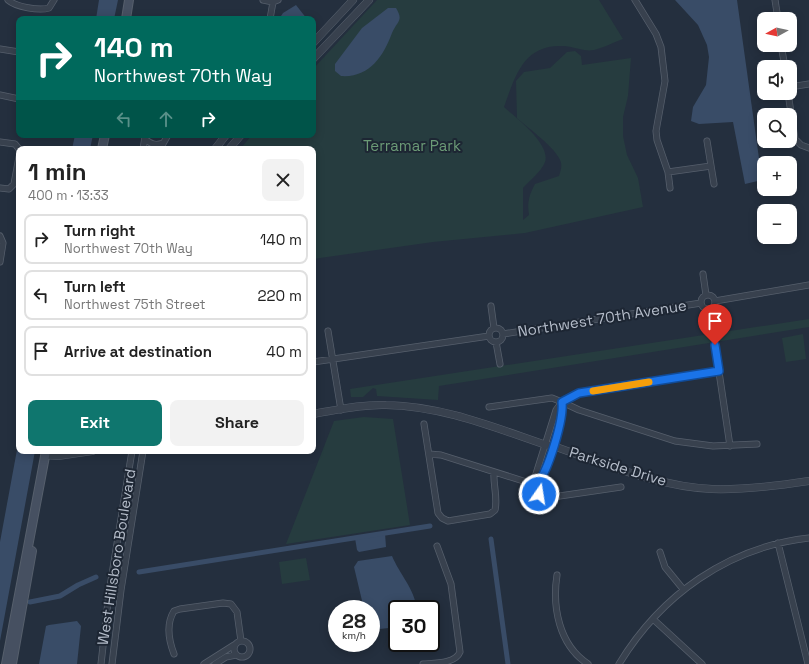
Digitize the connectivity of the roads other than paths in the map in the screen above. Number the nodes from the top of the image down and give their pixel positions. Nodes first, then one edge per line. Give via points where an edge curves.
1 (8, 0) edge
2 (54, 0) edge
3 (129, 0) edge
4 (263, 0) edge
5 (353, 0) edge
6 (369, 0) edge
7 (635, 0) edge
8 (775, 0) edge
9 (275, 1) edge
10 (777, 12) edge
11 (126, 16) edge
12 (271, 16) edge
13 (316, 40) edge
14 (0, 49) edge
15 (16, 52) edge
16 (316, 56) edge
17 (809, 84) edge
18 (797, 86) edge
19 (0, 95) edge
20 (16, 98) edge
21 (789, 100) edge
22 (146, 138) edge
23 (166, 138) edge
24 (224, 138) edge
25 (239, 138) edge
26 (707, 141) dead end
27 (0, 142) edge
28 (163, 143) junction
29 (17, 146) edge
30 (162, 146) edge
31 (217, 146) edge
32 (232, 146) edge
33 (809, 148) edge
34 (710, 166) junction
35 (668, 172) junction
36 (16, 173) edge
37 (714, 184) dead end
38 (0, 188) edge
39 (670, 188) dead end
40 (0, 236) edge
41 (0, 262) edge
42 (703, 274) dead end
43 (809, 285) edge
44 (706, 295) junction
45 (715, 301) junction
46 (701, 302) junction
47 (491, 306) dead end
48 (708, 309) junction
49 (494, 328) junction
50 (712, 329) dead end
51 (328, 331) dead end
52 (502, 334) junction
53 (489, 336) junction
54 (496, 342) junction
55 (715, 345) dead end
56 (332, 359) junction
57 (316, 362) edge
58 (500, 364) dead end
59 (719, 371) junction
60 (562, 402) junction
61 (489, 407) dead end
62 (341, 410) junction
63 (316, 414) edge
64 (554, 417) junction
65 (561, 419) junction
66 (424, 424) dead end
67 (757, 444) dead end
68 (549, 445) junction
69 (730, 446) junction
70 (48, 454) edge
71 (48, 454) edge
72 (51, 454) edge
73 (72, 454) edge
74 (132, 454) edge
75 (143, 454) edge
76 (429, 454) junction
77 (494, 472) junction
78 (537, 472) junction
79 (544, 474) junction
80 (809, 481) edge
81 (536, 485) junction
82 (621, 487) dead end
83 (809, 538) edge
84 (778, 544) junction
85 (437, 546) dead end
86 (660, 552) dead end
87 (557, 575) dead end
88 (683, 589) junction
89 (653, 619) junction
90 (240, 641) junction
91 (234, 645) junction
92 (807, 650) edge
93 (174, 654) dead end
94 (236, 655) junction
95 (243, 658) junction
96 (6, 664) edge
97 (12, 664) edge
98 (101, 664) edge
99 (112, 664) edge
100 (204, 664) edge
101 (215, 664) edge
102 (244, 664) edge
103 (423, 664) edge
104 (588, 664) edge
105 (619, 664) edge
106 (702, 664) edge
107 (808, 664) edge

1 - 2 street via 15,4 42,9 50,6
3 - 11 main road
4 - 9 street
5 - 13 street
6 - 16 street
7 - 35 street via 661,47 665,81 656,131
8 - 10 street
9 - 12 street
14 - 15 street
17 - 18 street
19 - 20 street
21 - 33 street via 795,139
22 - 28 street via 150,144
23 - 28 street
24 - 31 street
25 - 32 street
26 - 34 street
27 - 29 street
28 - 30 street
34 - 35 street
34 - 37 street
35 - 39 street
36 - 38 street via 14,184 9,189
40 - 41 street via 3,243
42 - 44 street
43 - 45 street
44 - 45 street via 711,295
44 - 46 street
45 - 48 street
46 - 48 street via 703,307
46 - 52 street, Northwest 70th Avenue
47 - 49 street
48 - 50 street
49 - 52 street
49 - 53 street via 489,332
51 - 56 street
52 - 54 street via 502,338
53 - 54 street via 490,340
53 - 56 street
54 - 58 street
55 - 59 street
56 - 57 street
56 - 62 street
59 - 60 street via 579,393
59 - 69 street
60 - 61 street via 552,398
60 - 64 street
60 - 65 street
60 - 69 street via 579,410 675,441
62 - 63 street, Parkside Drive
62 - 68 street, Parkside Drive via 384,405 425,408 451,413
64 - 65 street
64 - 68 street
65 - 68 street
66 - 76 street
67 - 69 street
68 - 78 street
68 - 79 street
68 - 80 street, Parkside Drive via 662,481 687,486 744,489
70 - 96 main road
71 - 97 main road
72 - 73 street
74 - 98 street, West Hillsboro Boulevard
75 - 99 street, West Hillsboro Boulevard
76 - 77 street via 441,455
76 - 77 street via 438,513 448,521 490,514 495,510 497,503
77 - 81 street
78 - 79 street
78 - 81 street
79 - 81 street
81 - 82 street via 539,494 546,498
83 - 84 street
84 - 88 street via 733,559
84 - 92 street
85 - 103 street via 451,584 460,647 455,659
86 - 88 street via 665,567
87 - 104 street via 555,592 561,630 574,652
88 - 89 street
89 - 105 street
89 - 106 street
90 - 91 street
90 - 93 street via 237,612 232,604 180,609 174,612 171,618 169,639
90 - 95 street via 247,642 250,648 249,654
91 - 94 street
91 - 100 street
92 - 107 street
94 - 95 street
94 - 101 street via 226,657
95 - 102 street

